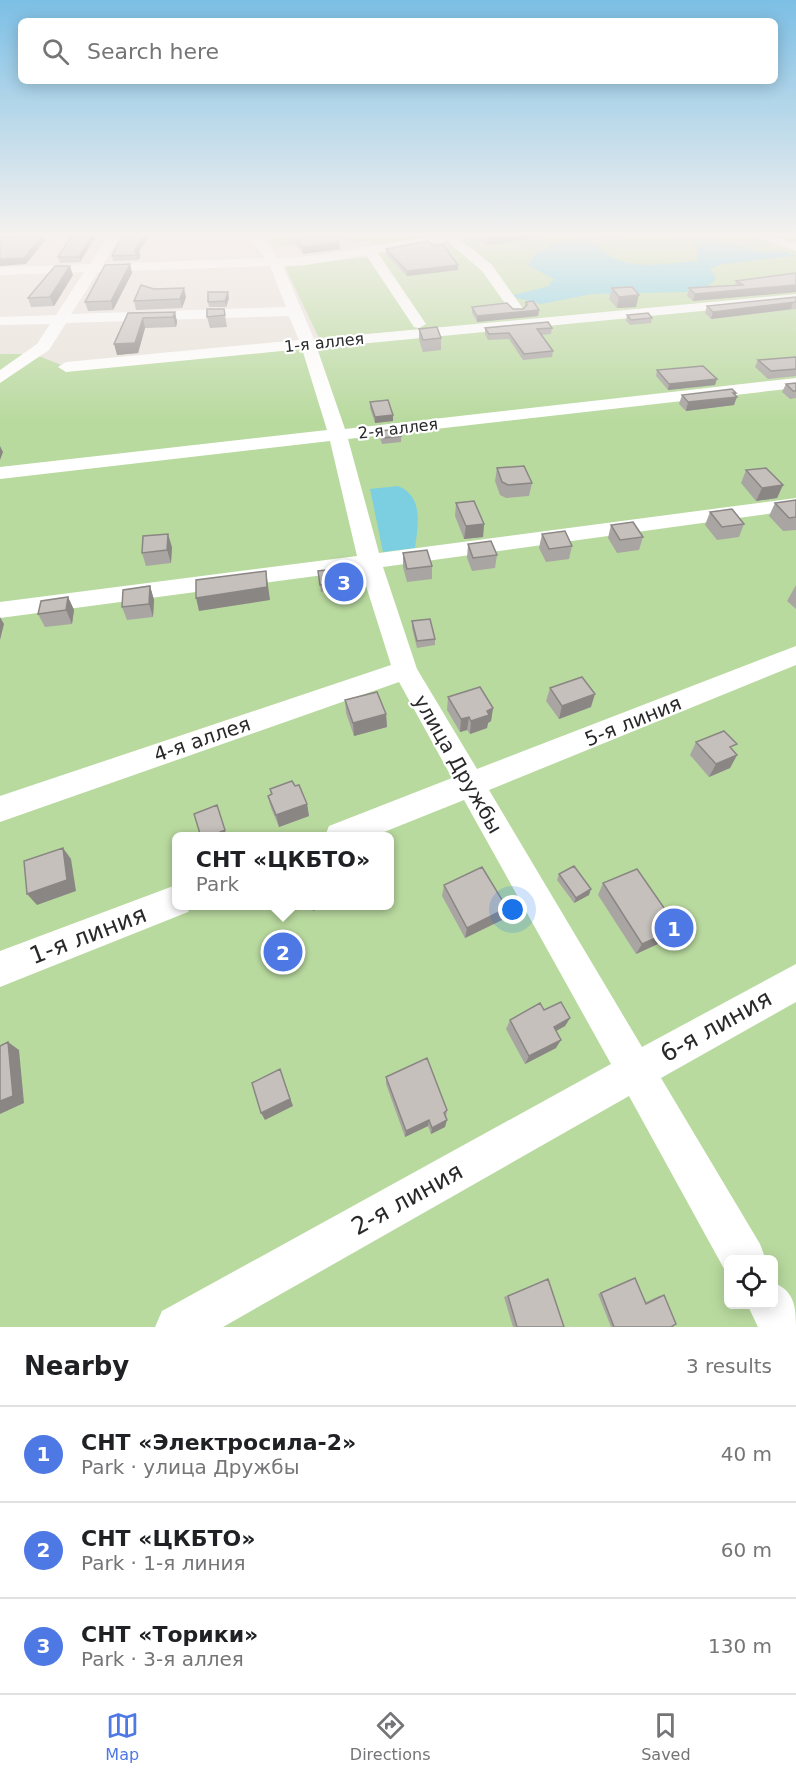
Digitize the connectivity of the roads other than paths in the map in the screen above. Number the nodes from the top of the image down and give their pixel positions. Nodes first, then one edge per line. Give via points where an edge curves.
1 (75, 296) edge
2 (289, 296) edge
3 (400, 296) edge
4 (508, 296) edge
5 (796, 298) edge
6 (518, 310) edge
7 (295, 311) junction
8 (60, 319) junction
9 (0, 321) edge
10 (419, 324) dead end
11 (308, 344) junction
12 (9, 353) dead end
13 (34, 354) junction
14 (66, 367) dead end
15 (0, 378) edge
16 (796, 383) edge
17 (338, 436) junction
18 (0, 473) edge
19 (796, 504) edge
20 (370, 562) junction
21 (0, 610) edge
22 (796, 656) edge
23 (405, 670) junction
24 (470, 786) junction
25 (0, 809) edge
26 (353, 832) edge
27 (172, 902) edge
28 (0, 969) edge
29 (796, 982) edge
30 (635, 1070) junction
31 (741, 1255) edge
32 (772, 1309) edge
33 (178, 1327) edge
34 (783, 1327) edge

1 - 8 street
2 - 7 street, улица Дружбы
3 - 10 street
4 - 6 street
5 - 11 street, 1-я аллея
7 - 8 street
7 - 11 street, улица Дружбы
8 - 9 street
8 - 13 street via 43,347
11 - 14 street, 1-я аллея
11 - 17 street, улица Дружбы
12 - 13 street
13 - 15 street
16 - 17 street, 2-я аллея
17 - 18 street, 2-я аллея
17 - 20 street, улица Дружбы
19 - 20 street
20 - 21 street
20 - 23 street, улица Дружбы
22 - 24 street, 5-я линия
23 - 24 street, улица Дружбы
23 - 25 street, 4-я аллея
24 - 26 street
24 - 30 street, улица Дружбы
27 - 28 street, 1-я линия
29 - 30 street, 6-я линия
30 - 31 street, улица Дружбы
30 - 33 street, 2-я линия
32 - 34 street

